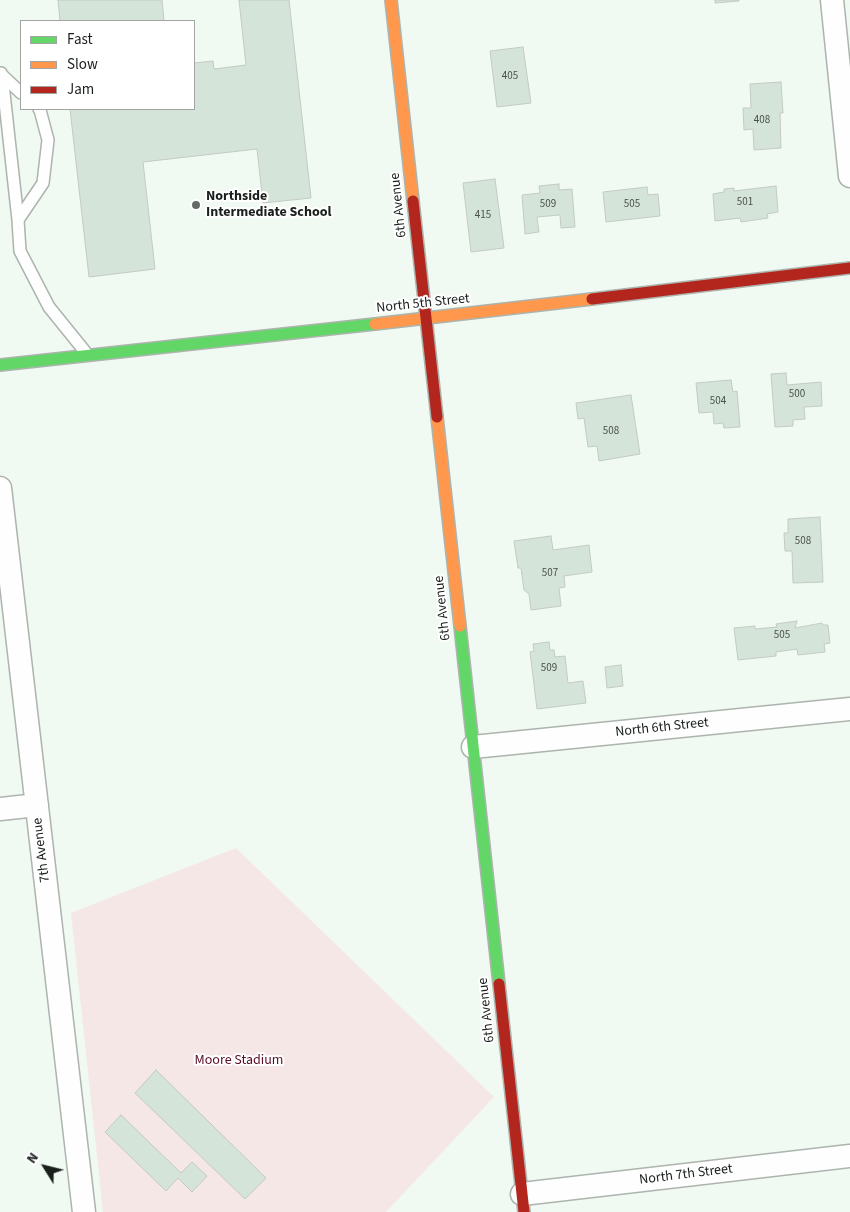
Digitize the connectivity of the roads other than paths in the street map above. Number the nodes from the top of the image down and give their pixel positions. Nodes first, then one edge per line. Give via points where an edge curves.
1 (391, 0) edge
2 (832, 0) edge
3 (1, 72) edge
4 (20, 92) edge
5 (40, 110) edge
6 (850, 176) edge
7 (18, 220) junction
8 (850, 268) edge
9 (427, 318) junction
10 (88, 356) junction
11 (0, 365) edge
12 (0, 488) edge
13 (850, 709) edge
14 (473, 747) junction
15 (37, 805) junction
16 (0, 809) edge
17 (850, 1156) edge
18 (523, 1203) edge
19 (84, 1212) edge

1 - 9 street, 6th Avenue
2 - 6 street
3 - 4 lane
3 - 7 lane
5 - 7 lane via 48,140 43,183
7 - 10 lane via 20,251 49,307
8 - 9 street, North 5th Street
9 - 10 street, North 5th Street
9 - 14 street, 6th Avenue
10 - 11 street, North 5th Street
12 - 15 street, 7th Avenue
13 - 14 street, North 6th Street
14 - 18 street, 6th Avenue
15 - 16 street
15 - 19 street, 7th Avenue
17 - 18 street, North 7th Street

